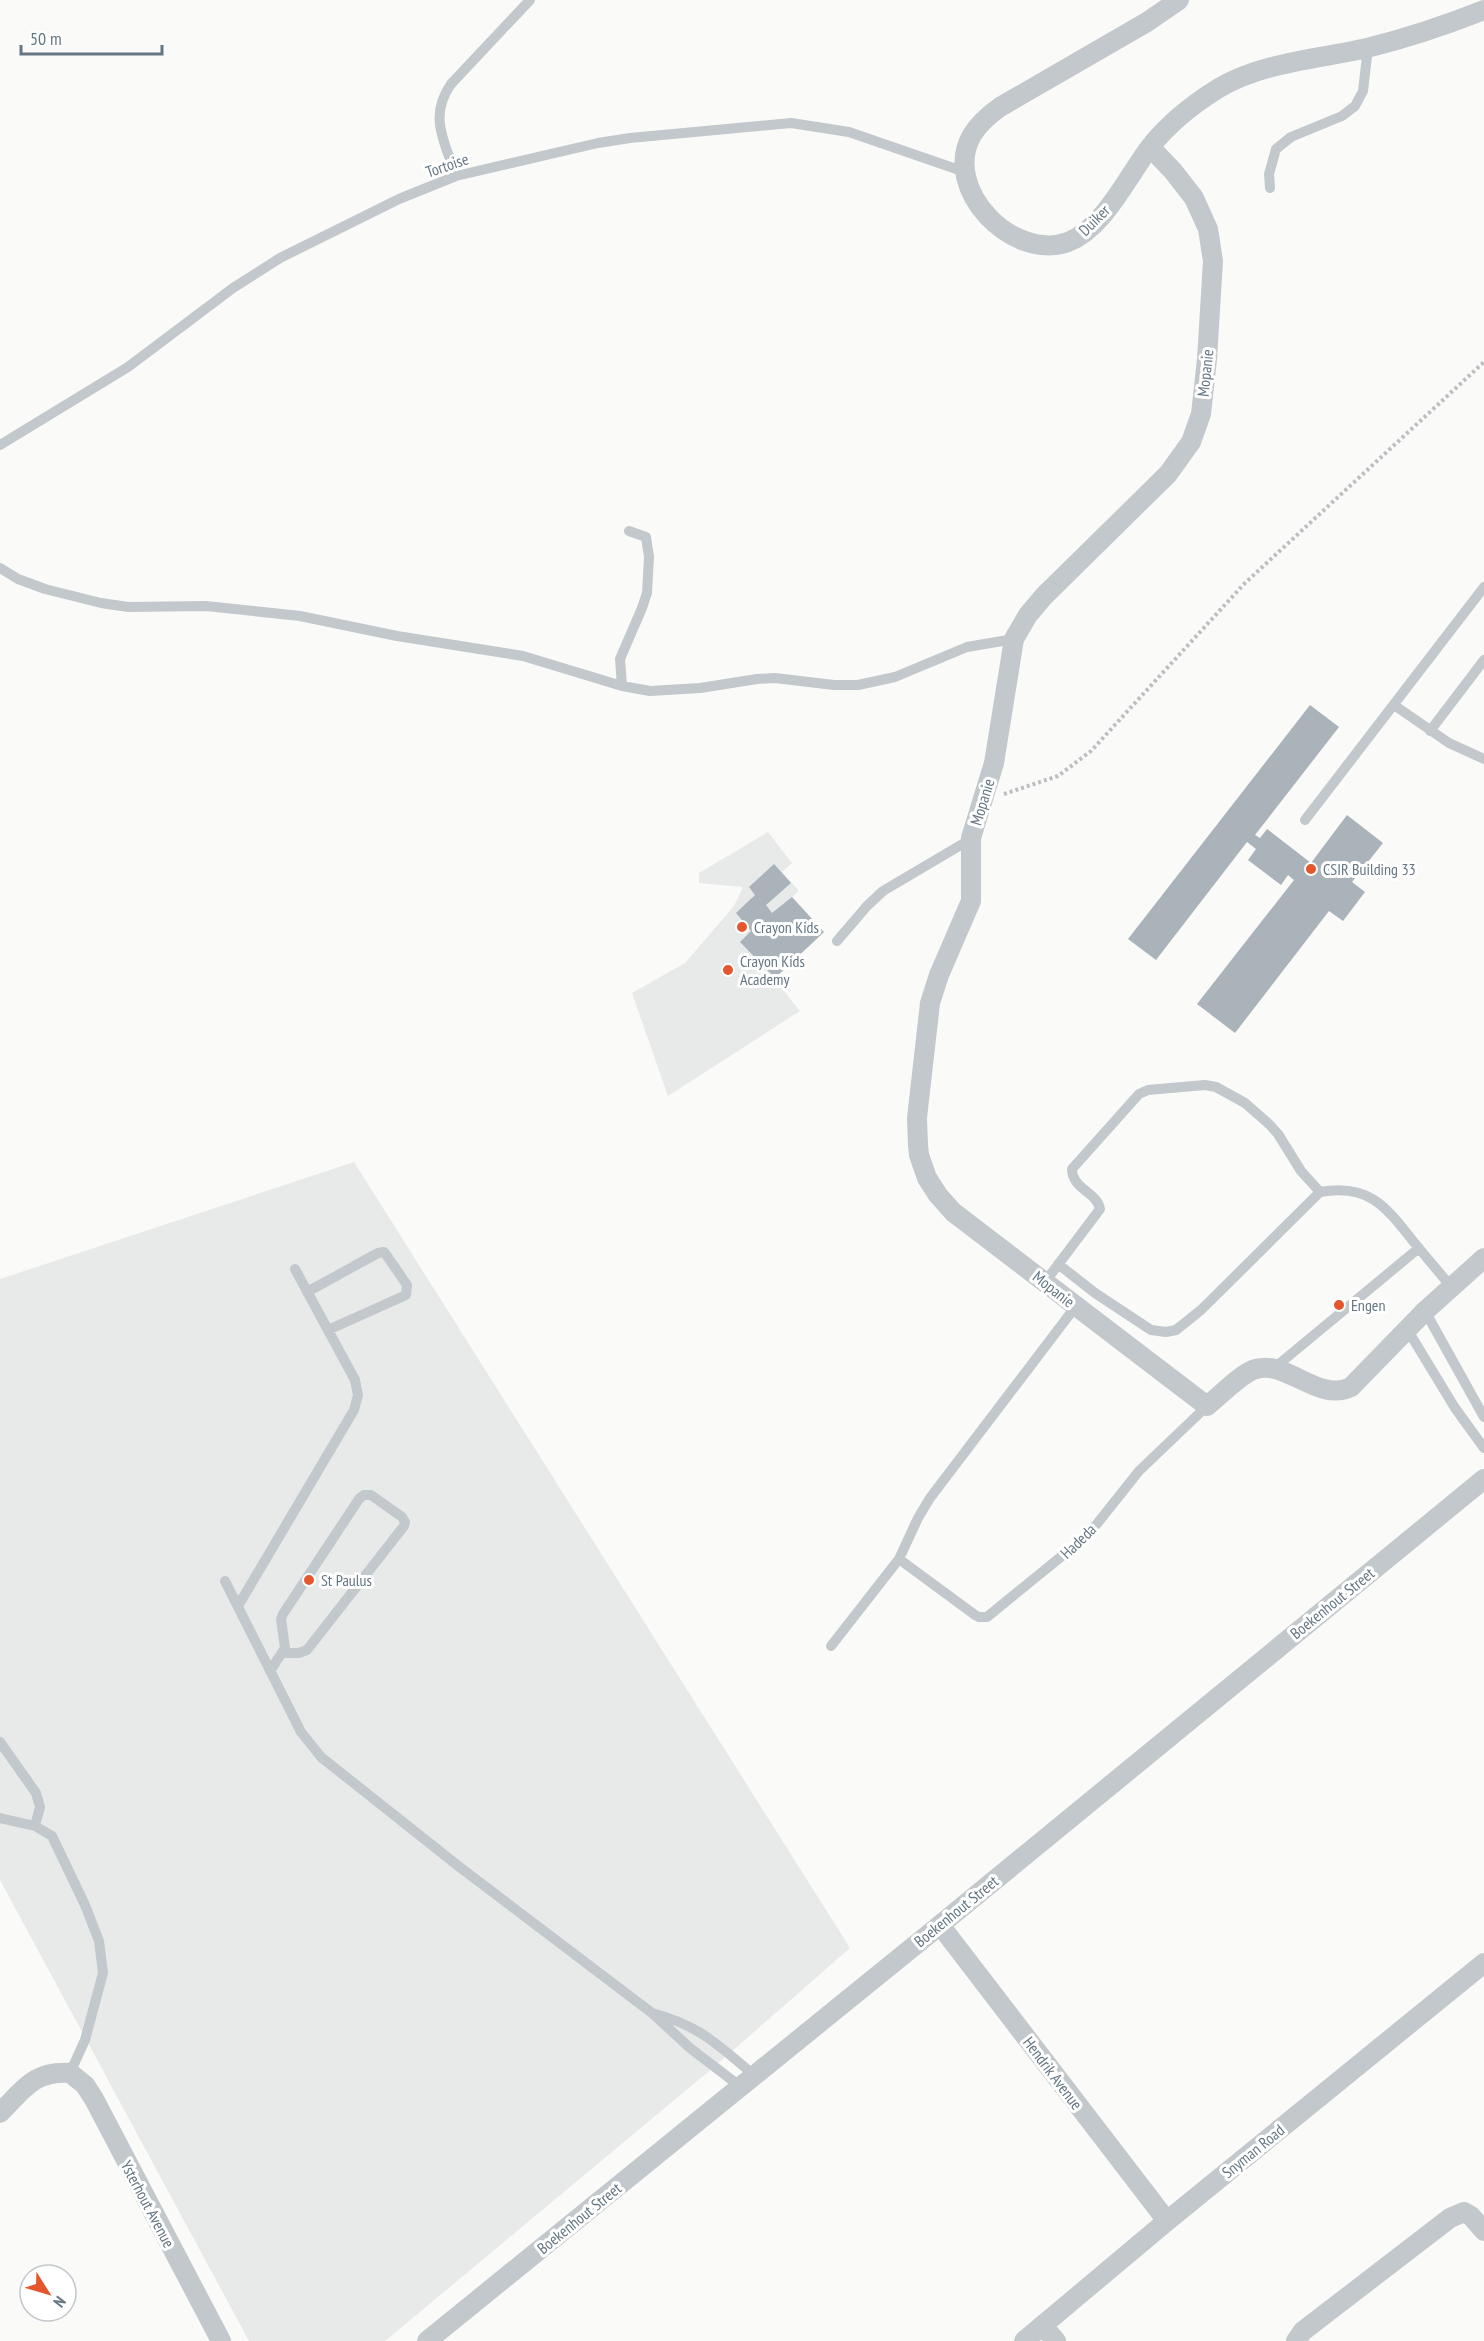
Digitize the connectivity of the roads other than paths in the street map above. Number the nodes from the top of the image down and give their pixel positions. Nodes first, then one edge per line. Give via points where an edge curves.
1 (530, 0) edge
2 (1179, 0) edge
3 (1484, 10) edge
4 (1368, 47) junction
5 (1150, 147) junction
6 (965, 172) junction
7 (456, 176) junction
8 (1270, 189) dead end
9 (0, 445) edge
10 (629, 531) dead end
11 (0, 568) edge
12 (1484, 587) edge
13 (1014, 639) junction
14 (1484, 660) edge
15 (622, 686) junction
16 (1394, 705) junction
17 (1430, 731) junction
18 (1484, 759) edge
19 (1305, 820) dead end
20 (971, 838) junction
21 (837, 941) dead end
22 (1320, 1192) junction
23 (1419, 1248) junction
24 (1484, 1258) edge
25 (1058, 1264) junction
26 (295, 1269) dead end
27 (1045, 1282) junction
28 (1452, 1288) junction
29 (307, 1292) junction
30 (1076, 1306) junction
31 (1425, 1311) junction
32 (1407, 1329) junction
33 (328, 1330) junction
34 (1273, 1369) junction
35 (1207, 1406) junction
36 (1484, 1417) edge
37 (1484, 1448) edge
38 (1484, 1479) edge
39 (899, 1559) junction
40 (225, 1581) dead end
41 (237, 1606) junction
42 (831, 1646) dead end
43 (283, 1653) junction
44 (270, 1671) junction
45 (0, 1742) edge
46 (0, 1818) edge
47 (34, 1826) junction
48 (940, 1925) junction
49 (1484, 1963) edge
50 (652, 2013) junction
51 (70, 2073) junction
52 (747, 2081) junction
53 (0, 2113) edge
54 (1167, 2221) junction
55 (1484, 2231) edge
56 (1049, 2334) edge
57 (221, 2341) edge
58 (427, 2341) edge
59 (1024, 2341) edge
60 (1296, 2341) edge

1 - 7 lane via 451,84 442,99 439,123
2 - 6 street, Duiker via 988,116 969,142
3 - 4 street, Duiker
4 - 5 street, Duiker via 1274,68 1221,87 1178,118
4 - 8 lane via 1363,91 1355,106 1276,149 1269,174
5 - 6 street, Duiker via 1090,228 1073,240 1056,245 1031,244 995,223 978,204
5 - 13 street, Mopanie via 1194,198 1208,228 1212,261 1201,414 1191,442 1168,474 1044,596
6 - 7 lane, Tortoise via 849,132 791,123 598,143
7 - 9 lane, Tortoise via 399,199 280,258 233,288 128,368
10 - 15 lane via 646,537 649,557 647,593 620,659
11 - 15 lane via 45,589 101,603 128,607 206,606 300,616 523,656
12 - 16 lane
13 - 15 lane via 968,647 895,677 858,685 775,678 661,692
13 - 20 street, Mopanie via 994,762
14 - 17 lane
16 - 17 lane
16 - 19 lane
17 - 18 lane
20 - 21 lane via 884,891
20 - 27 street, Mopanie via 971,901 930,1003 917,1118 919,1155 927,1178 953,1212
22 - 23 lane via 1334,1189 1372,1199 1386,1208
22 - 25 lane via 1176,1330 1151,1329
22 - 25 lane via 1301,1171 1278,1134 1245,1103 1205,1085 1148,1090 1133,1099 1072,1169 1076,1182 1100,1209
23 - 28 lane
23 - 34 lane
24 - 28 street
25 - 27 lane
26 - 29 lane
27 - 30 street, Mopanie
28 - 31 street
29 - 33 lane
29 - 33 lane via 378,1252 384,1252 407,1286 406,1295
30 - 35 street, Mopanie
30 - 39 lane via 930,1498
31 - 32 street
31 - 36 lane
32 - 34 street via 1363,1377 1343,1391 1326,1390
32 - 37 lane
33 - 41 lane via 355,1380 358,1395 354,1410
34 - 35 street, Hadeda via 1250,1371
35 - 39 lane, Hadeda via 1139,1471 1096,1525 987,1617 975,1615
38 - 48 street, Boekenhout Street
39 - 42 lane
40 - 41 lane
41 - 44 lane
43 - 43 lane via 283,1614 360,1499 371,1496 402,1517 404,1526 307,1650
43 - 44 lane
44 - 50 lane via 302,1732 321,1757
45 - 47 lane via 36,1793 40,1810
46 - 47 lane
47 - 51 lane via 48,1832 55,1841 85,1905 101,1953 103,1973 85,2040
48 - 52 street, Boekenhout Street
48 - 54 street, Hendrik Avenue
49 - 54 street, Snyman Road
50 - 52 lane via 673,2034
50 - 52 lane via 700,2031
51 - 53 street via 40,2076
51 - 57 street, Ysterhout Avenue via 94,2099
52 - 58 street, Boekenhout Street
54 - 56 street, Snyman Road
55 - 60 street via 1464,2212 1450,2217
56 - 59 street, Snyman Road

